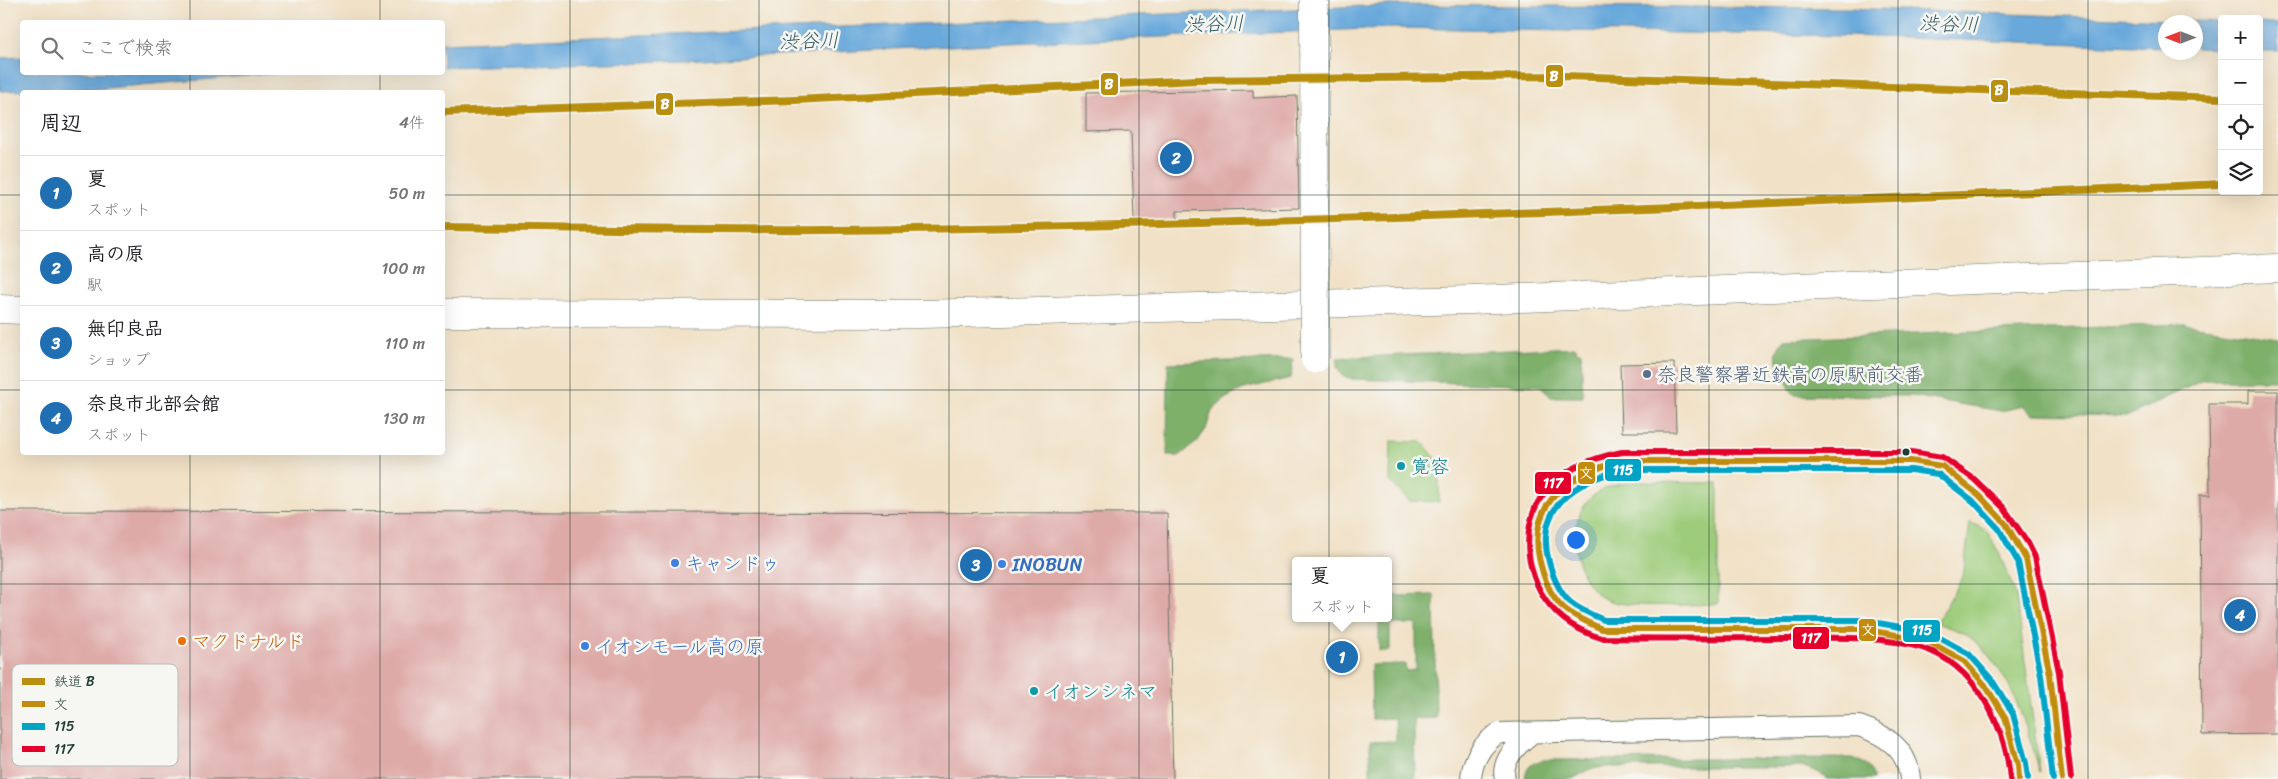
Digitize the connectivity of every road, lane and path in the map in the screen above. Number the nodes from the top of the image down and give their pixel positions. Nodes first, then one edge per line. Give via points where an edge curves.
1 (1314, 0) edge
2 (2278, 250) edge
3 (2278, 268) edge
4 (2177, 272) junction
5 (2278, 281) edge
6 (0, 309) edge
7 (20, 310) edge
8 (445, 313) edge
9 (1315, 359) dead end
10 (1532, 733) junction
11 (1471, 779) edge
12 (1505, 779) edge
13 (1910, 779) edge
14 (2019, 779) edge
15 (2062, 779) edge

1 - 9 street, bridge
2 - 4 street
3 - 4 street
4 - 5 street
4 - 8 street via 1471,300 921,314
6 - 7 street
10 - 11 lane via 1499,733 1489,739 1474,764
10 - 12 lane via 1510,754
10 - 13 lane via 1859,726 1898,748 1908,764
14 - 15 lane via 2005,717 1985,684 1964,661 1926,640 1861,629 1602,629 1580,620 1564,608 1549,590 1538,561 1535,533 1542,510 1572,478 1594,468 1623,461 1923,461 1941,466 1977,491 1998,513 2019,542 2026,559 2050,674

